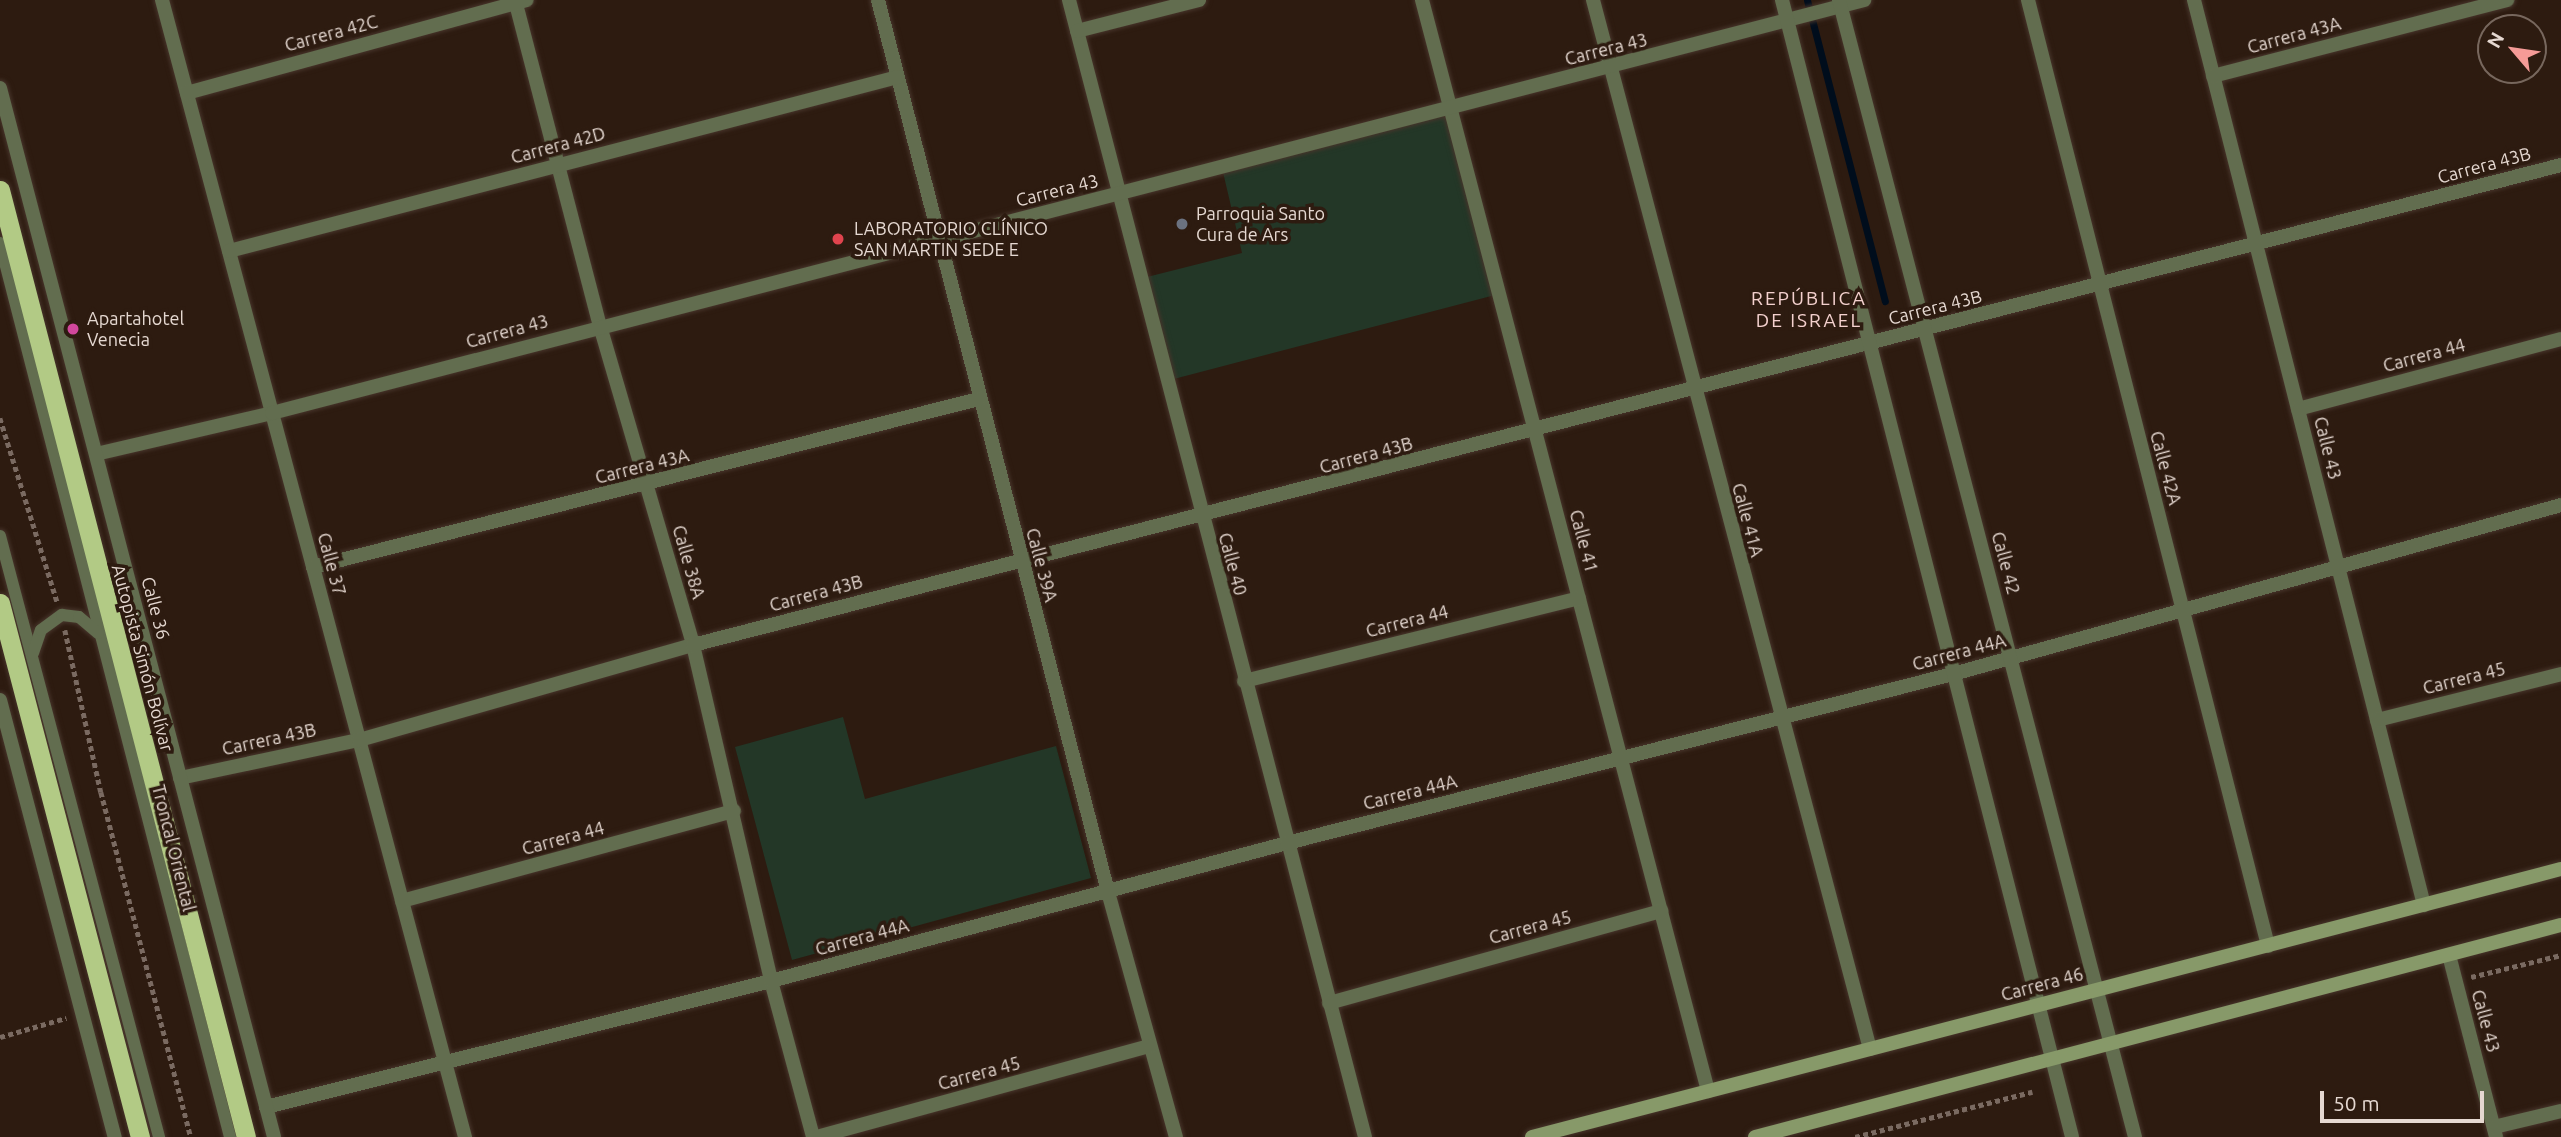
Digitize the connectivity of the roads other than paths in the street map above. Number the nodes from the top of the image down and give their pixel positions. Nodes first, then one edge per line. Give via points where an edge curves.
1 (162, 0) edge
2 (878, 0) edge
3 (1069, 0) edge
4 (1199, 0) edge
5 (1422, 0) edge
6 (1593, 0) edge
7 (1782, 0) edge
8 (1864, 0) edge
9 (2028, 0) edge
10 (2194, 0) edge
11 (2507, 0) edge
12 (519, 1) edge
13 (1837, 5) edge
14 (1793, 22) junction
15 (1077, 31) junction
16 (1613, 66) junction
17 (2213, 76) junction
18 (898, 77) junction
19 (0, 88) edge
20 (187, 93) junction
21 (1451, 109) junction
22 (556, 165) junction
23 (2561, 165) edge
24 (0, 190) edge
25 (1121, 194) junction
26 (939, 239) junction
27 (0, 243) edge
28 (2256, 244) junction
29 (229, 251) junction
30 (2097, 286) junction
31 (600, 326) junction
32 (1926, 330) junction
33 (2561, 339) edge
34 (1873, 343) junction
35 (1694, 390) junction
36 (979, 400) junction
37 (2298, 409) junction
38 (272, 413) junction
39 (1535, 430) junction
40 (96, 454) junction
41 (648, 484) junction
42 (2561, 505) edge
43 (1201, 518) junction
44 (0, 536) edge
45 (1021, 561) junction
46 (2337, 564) junction
47 (313, 567) junction
48 (1579, 598) junction
49 (0, 603) edge
50 (2183, 607) junction
51 (101, 636) junction
52 (693, 645) junction
53 (32, 656) junction
54 (2011, 658) junction
55 (1953, 674) junction
56 (2561, 674) edge
57 (1244, 681) junction
58 (0, 700) edge
59 (1779, 717) junction
60 (2377, 720) junction
61 (359, 740) junction
62 (1621, 760) junction
63 (180, 778) junction
64 (734, 811) junction
65 (1287, 842) junction
66 (2561, 869) edge
67 (1108, 892) junction
68 (402, 901) junction
69 (2424, 905) junction
70 (1661, 911) junction
71 (2561, 925) edge
72 (2268, 946) junction
73 (2449, 955) junction
74 (771, 982) junction
75 (2097, 990) junction
76 (1329, 1003) junction
77 (2038, 1005) junction
78 (2111, 1044) junction
79 (1150, 1046) junction
80 (1870, 1049) junction
81 (2052, 1059) junction
82 (445, 1062) junction
83 (1708, 1091) junction
84 (266, 1107) junction
85 (2561, 1111) edge
86 (2495, 1132) edge
87 (115, 1137) edge
88 (140, 1137) edge
89 (159, 1137) edge
90 (230, 1137) edge
91 (246, 1137) edge
92 (274, 1137) edge
93 (465, 1137) edge
94 (815, 1137) edge
95 (1176, 1137) edge
96 (1365, 1137) edge
97 (1532, 1137) edge
98 (1755, 1137) edge
99 (2072, 1137) edge
100 (2135, 1137) edge

1 - 20 street, Calle 37
2 - 18 street, Calle 39A
3 - 15 street, Calle 40
4 - 15 street
5 - 21 street, Calle 41
6 - 16 street, Calle 41A
7 - 14 street
8 - 13 street, Carrera 43
9 - 30 street, Calle 42A
10 - 17 street, Calle 43
11 - 17 street, Carrera 43A
12 - 20 street, Carrera 42C
12 - 22 street, Calle 38A
13 - 14 street, Carrera 43
13 - 32 street, Calle 42
14 - 16 street, Carrera 43
14 - 34 street
15 - 25 street, Calle 40
16 - 21 street, Carrera 43
16 - 35 street, Calle 41A
17 - 28 street, Calle 43
18 - 22 street, Carrera 42D
18 - 26 street, Calle 39A
19 - 40 street, Calle 36
20 - 29 street, Calle 37
21 - 25 street, Carrera 43
21 - 39 street, Calle 41
22 - 29 street, Carrera 42D
22 - 31 street, Calle 38A
23 - 28 street, Carrera 43B
24 - 91 highway, Autopista Simón Bolívar
25 - 26 street, Carrera 43
25 - 43 street, Calle 40
26 - 31 street, Carrera 43
26 - 36 street, Calle 39A
27 - 51 lane, Troncal Oriental
28 - 30 street, Carrera 43B
28 - 37 street, Calle 43
29 - 38 street, Calle 37
30 - 32 street, Carrera 43B
30 - 50 street, Calle 42A
31 - 38 street, Carrera 43
31 - 41 street, Calle 38A
32 - 34 street, Carrera 43B
32 - 54 street, Calle 42
33 - 37 street, Carrera 44
34 - 35 street, Carrera 43B
34 - 55 street
35 - 39 street, Carrera 43B
35 - 59 street, Calle 41A
36 - 41 street, Carrera 43A
36 - 45 street, Calle 39A
37 - 46 street, Calle 43
38 - 40 street, Carrera 43
38 - 47 street, Calle 37
39 - 43 street, Carrera 43B
39 - 48 street, Calle 41
40 - 63 street, Calle 36
41 - 47 street, Carrera 43A
41 - 52 street, Calle 38A
42 - 46 street, Carrera 44A
43 - 45 street, Carrera 43B
43 - 57 street, Calle 40
44 - 53 lane
45 - 52 street, Carrera 43B
45 - 67 street, Calle 39A
46 - 50 street, Carrera 44A
46 - 60 street, Calle 43
47 - 61 street, Calle 37
48 - 57 street, Carrera 44
48 - 62 street, Calle 41
49 - 88 highway
50 - 54 street, Carrera 44A
50 - 72 street, Calle 42A
51 - 53 lane via 85,620 62,615 41,630
51 - 90 lane, Troncal Oriental
52 - 61 street, Carrera 43B
52 - 64 street, Calle 38A
53 - 89 lane
54 - 55 street, Carrera 44A
54 - 75 street, Calle 42
55 - 59 street, Carrera 44A
55 - 77 street
56 - 60 street, Carrera 45
57 - 65 street, Calle 40
58 - 87 street
59 - 62 street, Carrera 44A
59 - 80 street, Calle 41A
60 - 69 street, Calle 43
61 - 63 street, Carrera 43B
61 - 68 street, Calle 37
62 - 65 street, Carrera 44A
62 - 70 street, Calle 41
63 - 84 street, Calle 36
64 - 68 street, Carrera 44
64 - 74 street, Calle 38A
65 - 67 street, Carrera 44A
65 - 76 street, Calle 40
66 - 69 main road, Carrera 46
67 - 74 street, Carrera 44A
67 - 79 street, Calle 39A
68 - 82 street, Calle 37
69 - 72 main road, Carrera 46
70 - 76 street, Carrera 45
70 - 83 street, Calle 41
71 - 73 main road
72 - 75 main road, Carrera 46
73 - 78 main road
73 - 86 street, Calle 43
74 - 82 street, Carrera 44A
74 - 94 street, Calle 38A
75 - 77 main road, Carrera 46
75 - 78 street, Calle 42
76 - 96 street, Calle 40
77 - 80 main road, Carrera 46
77 - 81 street
78 - 81 main road
78 - 100 street, Calle 42
79 - 94 street, Carrera 45
79 - 95 street, Calle 39A
80 - 83 main road, Carrera 46
81 - 98 main road
81 - 99 street
82 - 84 street, Carrera 44A
82 - 93 street, Calle 37
83 - 97 main road, Carrera 46
84 - 92 street, Calle 36
85 - 86 street

